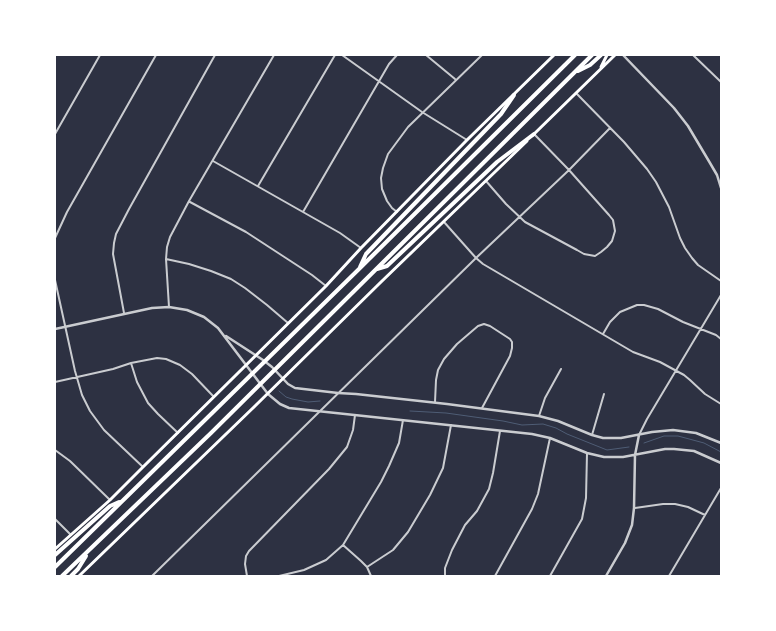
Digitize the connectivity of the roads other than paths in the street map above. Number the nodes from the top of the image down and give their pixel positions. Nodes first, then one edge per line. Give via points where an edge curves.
1 (100, 55) edge
2 (156, 55) edge
3 (215, 55) edge
4 (274, 55) edge
5 (335, 55) edge
6 (342, 55) edge
7 (397, 55) edge
8 (426, 55) edge
9 (482, 55) edge
10 (554, 55) edge
11 (576, 55) edge
12 (592, 55) edge
13 (601, 55) edge
14 (607, 55) edge
15 (615, 55) edge
16 (623, 55) edge
17 (693, 55) edge
18 (600, 70) junction
19 (574, 73) junction
20 (456, 80) junction
21 (380, 82) junction
22 (721, 82) edge
23 (576, 93) junction
24 (514, 95) junction
25 (422, 112) junction
26 (610, 128) junction
27 (55, 134) edge
28 (534, 134) junction
29 (466, 140) junction
30 (213, 161) junction
31 (569, 170) junction
32 (486, 182) junction
33 (258, 186) junction
34 (721, 188) edge
35 (189, 201) junction
36 (303, 212) junction
37 (397, 212) junction
38 (520, 218) junction
39 (444, 222) junction
40 (56, 230) edge
41 (55, 238) edge
42 (361, 248) junction
43 (476, 258) junction
44 (166, 259) junction
45 (358, 270) junction
46 (375, 270) junction
47 (55, 280) edge
48 (721, 280) edge
49 (326, 286) junction
50 (721, 294) edge
51 (169, 307) junction
52 (124, 313) junction
53 (288, 323) junction
54 (66, 327) junction
55 (55, 329) edge
56 (700, 329) junction
57 (223, 333) junction
58 (602, 334) junction
59 (721, 339) edge
60 (256, 355) junction
61 (131, 362) junction
62 (246, 365) junction
63 (562, 369) dead end
64 (676, 370) junction
65 (77, 377) junction
66 (282, 379) junction
67 (55, 382) edge
68 (338, 393) junction
69 (268, 394) junction
70 (604, 394) dead end
71 (214, 397) junction
72 (435, 403) junction
73 (721, 404) edge
74 (482, 408) junction
75 (320, 411) junction
76 (355, 414) junction
77 (539, 416) junction
78 (403, 420) junction
79 (451, 425) junction
80 (500, 430) junction
81 (178, 433) junction
82 (592, 435) junction
83 (639, 435) junction
84 (550, 438) junction
85 (721, 443) edge
86 (55, 450) edge
87 (587, 453) junction
88 (635, 456) junction
89 (721, 463) edge
90 (143, 468) junction
91 (721, 488) edge
92 (110, 500) junction
93 (124, 500) junction
94 (634, 508) junction
95 (705, 515) junction
96 (55, 519) edge
97 (71, 535) junction
98 (343, 545) junction
99 (55, 549) edge
100 (88, 552) junction
101 (55, 555) edge
102 (55, 567) edge
103 (367, 567) junction
104 (62, 576) edge
105 (71, 576) edge
106 (79, 576) edge
107 (152, 576) edge
108 (247, 576) edge
109 (279, 576) edge
110 (371, 576) edge
111 (445, 576) edge
112 (495, 576) edge
113 (550, 576) edge
114 (606, 576) edge
115 (669, 576) edge

1 - 27 street
2 - 40 street
3 - 52 street via 116,234 113,254
4 - 30 street
5 - 33 street
6 - 21 street
7 - 21 street
8 - 20 street
9 - 20 street
10 - 24 main road
11 - 45 highway
12 - 19 highway
13 - 19 highway
14 - 18 main road
15 - 18 main road
16 - 34 street via 688,126
17 - 22 street
18 - 23 main road
19 - 46 highway
20 - 25 street
21 - 25 street
21 - 36 street
23 - 26 street
23 - 28 main road
24 - 29 main road
24 - 45 highway via 501,114 366,254
25 - 29 street
25 - 37 street via 400,136 382,168 384,196
26 - 31 street
26 - 48 street via 656,182 692,258
28 - 31 street
28 - 32 main road
28 - 46 highway via 497,162 387,266
29 - 37 main road
30 - 33 street
30 - 35 street
31 - 38 street
31 - 38 street via 613,220 614,236 601,252 594,256 584,254
32 - 38 street
32 - 39 main road
33 - 36 street
35 - 44 street via 170,237
35 - 49 street via 246,232
36 - 42 street
37 - 42 main road
38 - 43 street
39 - 43 street
39 - 66 main road
40 - 41 street
42 - 49 main road
43 - 58 street
43 - 68 street
44 - 51 street
44 - 53 street via 231,279
45 - 93 highway
46 - 100 highway
47 - 54 street
49 - 53 main road
50 - 56 street
51 - 52 street
51 - 57 street via 204,317
52 - 54 street
53 - 60 main road
54 - 55 street
54 - 65 street
56 - 58 street via 658,309 637,305 620,312
56 - 59 street
56 - 64 street
57 - 60 street
57 - 62 street
58 - 64 street via 633,352
60 - 62 main road
60 - 66 street
61 - 65 street
61 - 71 street via 157,358 170,360 192,374
61 - 81 street via 148,403
62 - 69 street
62 - 71 main road
63 - 77 street via 545,398
64 - 73 street
64 - 83 street
65 - 67 street
65 - 90 street via 93,417
66 - 68 street via 295,388
66 - 69 main road
68 - 72 street
68 - 75 street
69 - 75 street via 289,408
69 - 106 main road
70 - 82 street
71 - 81 main road
72 - 74 street
72 - 74 street via 438,370 444,359 457,344 484,324 510,339 512,348
74 - 77 street
75 - 76 street
75 - 107 street
76 - 78 street
76 - 108 street via 348,448 249,551 245,564
77 - 82 street
78 - 79 street
78 - 98 street via 390,466
79 - 80 street
79 - 103 street via 440,477 408,532 392,550
80 - 84 street
80 - 111 street via 489,489 461,532 445,568
81 - 90 main road
82 - 83 street via 625,438
83 - 85 street via 686,431
83 - 88 street
84 - 87 street
84 - 112 street via 538,494
86 - 92 street
87 - 88 street via 610,458
87 - 113 street via 582,519
88 - 89 street via 665,449 683,449
88 - 94 street
90 - 92 main road
91 - 95 street
92 - 97 main road
93 - 101 highway via 110,506
93 - 102 highway
94 - 95 street via 675,504
94 - 114 street via 629,534
95 - 115 street
96 - 97 street
97 - 99 main road
98 - 103 street
98 - 109 street via 326,560
100 - 104 highway
100 - 105 highway
103 - 110 street

